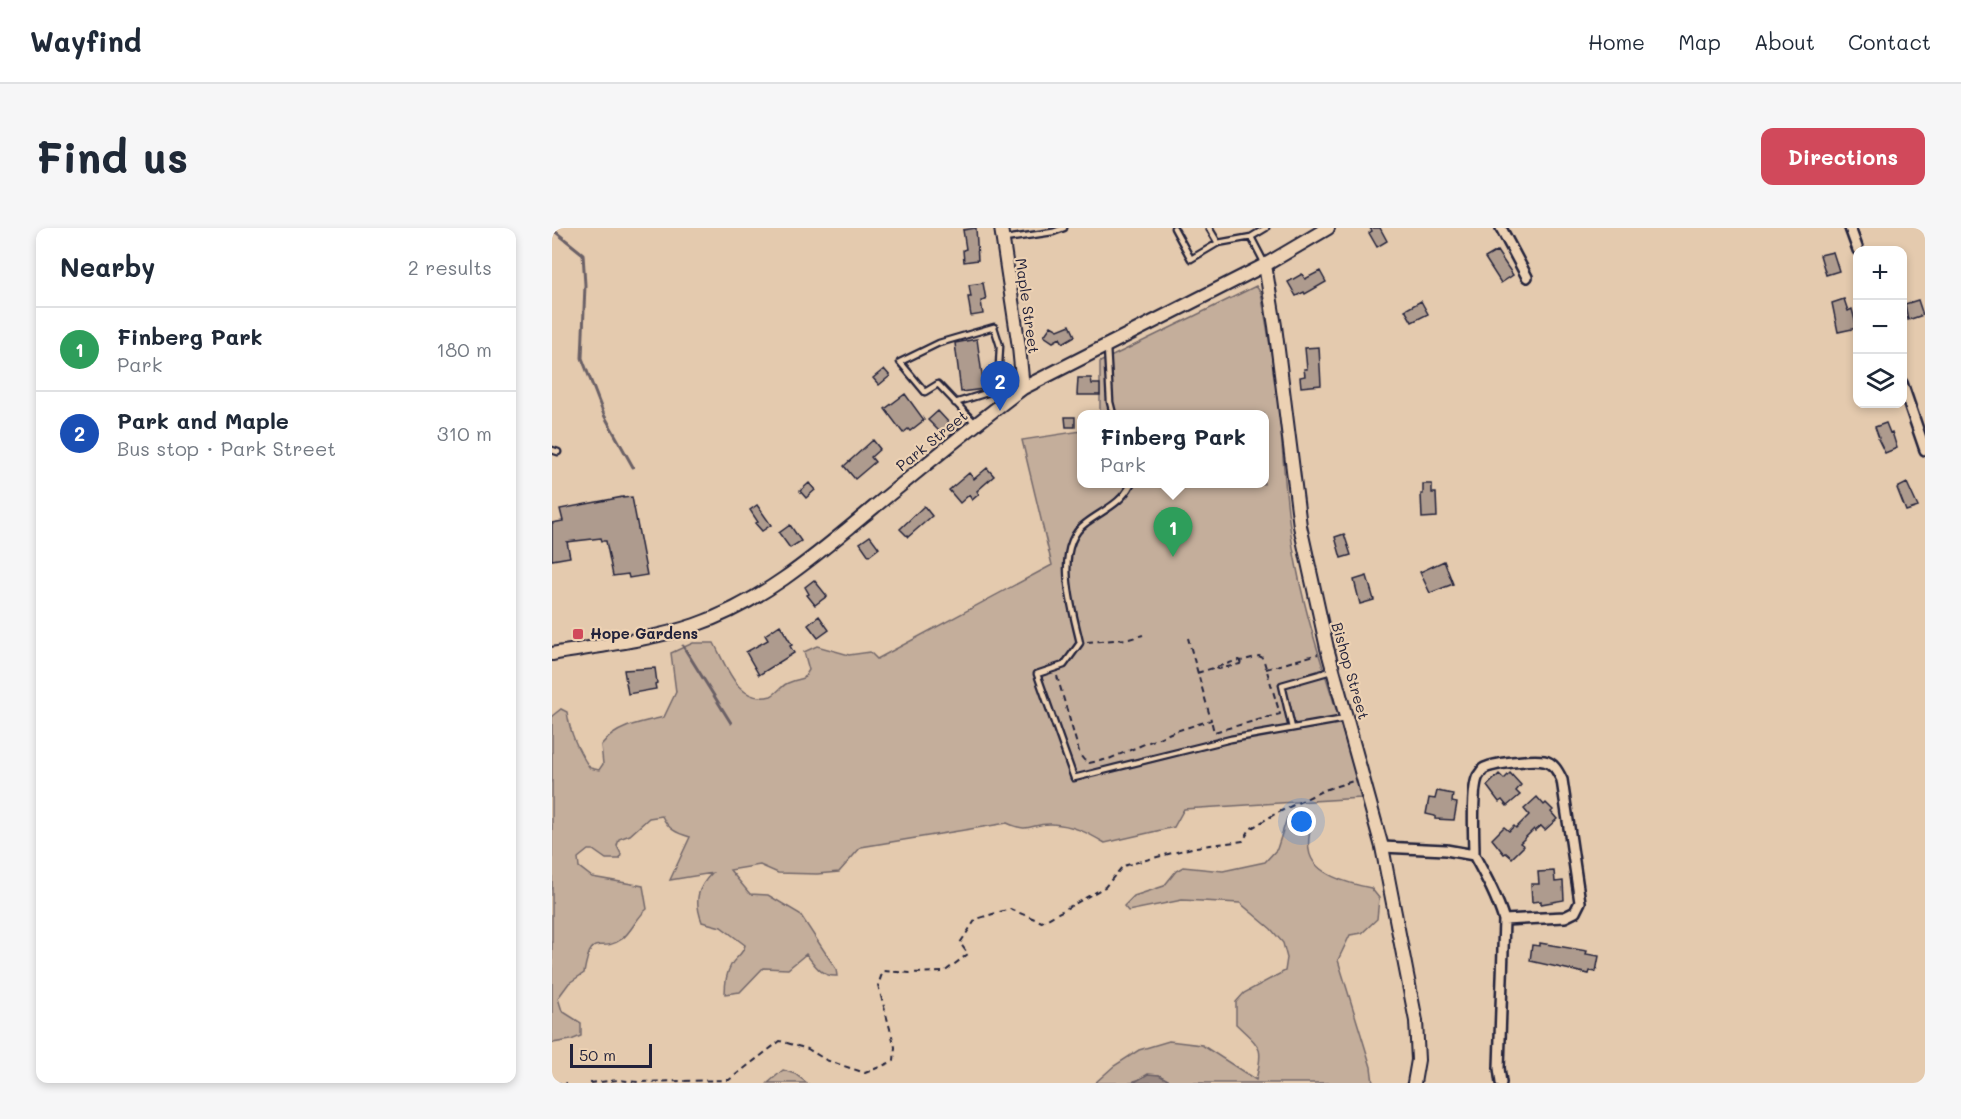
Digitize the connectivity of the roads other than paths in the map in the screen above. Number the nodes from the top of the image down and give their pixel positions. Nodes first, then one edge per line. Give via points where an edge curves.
1 (1064, 228) edge
2 (1174, 228) edge
3 (1209, 228) edge
4 (1266, 228) edge
5 (1328, 228) edge
6 (1501, 228) edge
7 (1850, 228) edge
8 (1002, 234) edge
9 (1251, 237) junction
10 (1218, 243) junction
11 (1857, 246) edge
12 (1265, 265) junction
13 (1527, 277) dead end
14 (1106, 345) junction
15 (1023, 388) junction
16 (1907, 398) edge
17 (955, 403) junction
18 (1113, 410) edge
19 (976, 424) junction
20 (552, 450) edge
21 (1925, 450) edge
22 (558, 452) dead end
23 (1128, 488) edge
24 (552, 654) edge
25 (1333, 670) junction
26 (1347, 719) junction
27 (1292, 728) junction
28 (1382, 846) junction
29 (1474, 855) junction
30 (1504, 920) junction
31 (1414, 1083) edge
32 (1501, 1083) edge

1 - 8 lane
2 - 10 lane via 1191,259
3 - 10 lane
4 - 9 lane
5 - 12 main road, Park Street
6 - 13 street
7 - 11 street
8 - 15 main road, Maple Street
9 - 10 lane
9 - 12 lane
12 - 14 main road, Park Street
12 - 25 main road, Bishop Street via 1300,526
14 - 15 main road, Park Street
14 - 18 lane
15 - 19 main road, Park Street
16 - 21 street
17 - 17 lane via 990,392 998,385 1000,346 994,327 939,343 900,362 925,392 938,384
17 - 19 lane
19 - 24 main road, Park Street via 843,534 776,584 737,607 695,625
20 - 22 lane
23 - 27 lane via 1115,504 1081,526 1072,543 1067,588 1080,643 1064,665 1037,674 1074,778 1178,750
25 - 26 main road, Bishop Street
25 - 27 lane via 1282,685
26 - 27 lane
26 - 28 main road, Bishop Street
28 - 29 street
28 - 31 main road, Bishop Street via 1416,1021 1418,1060
29 - 30 street
29 - 30 street via 1474,791 1483,769 1529,761 1545,761 1556,768 1562,780 1580,902 1575,912 1565,917
30 - 32 street

